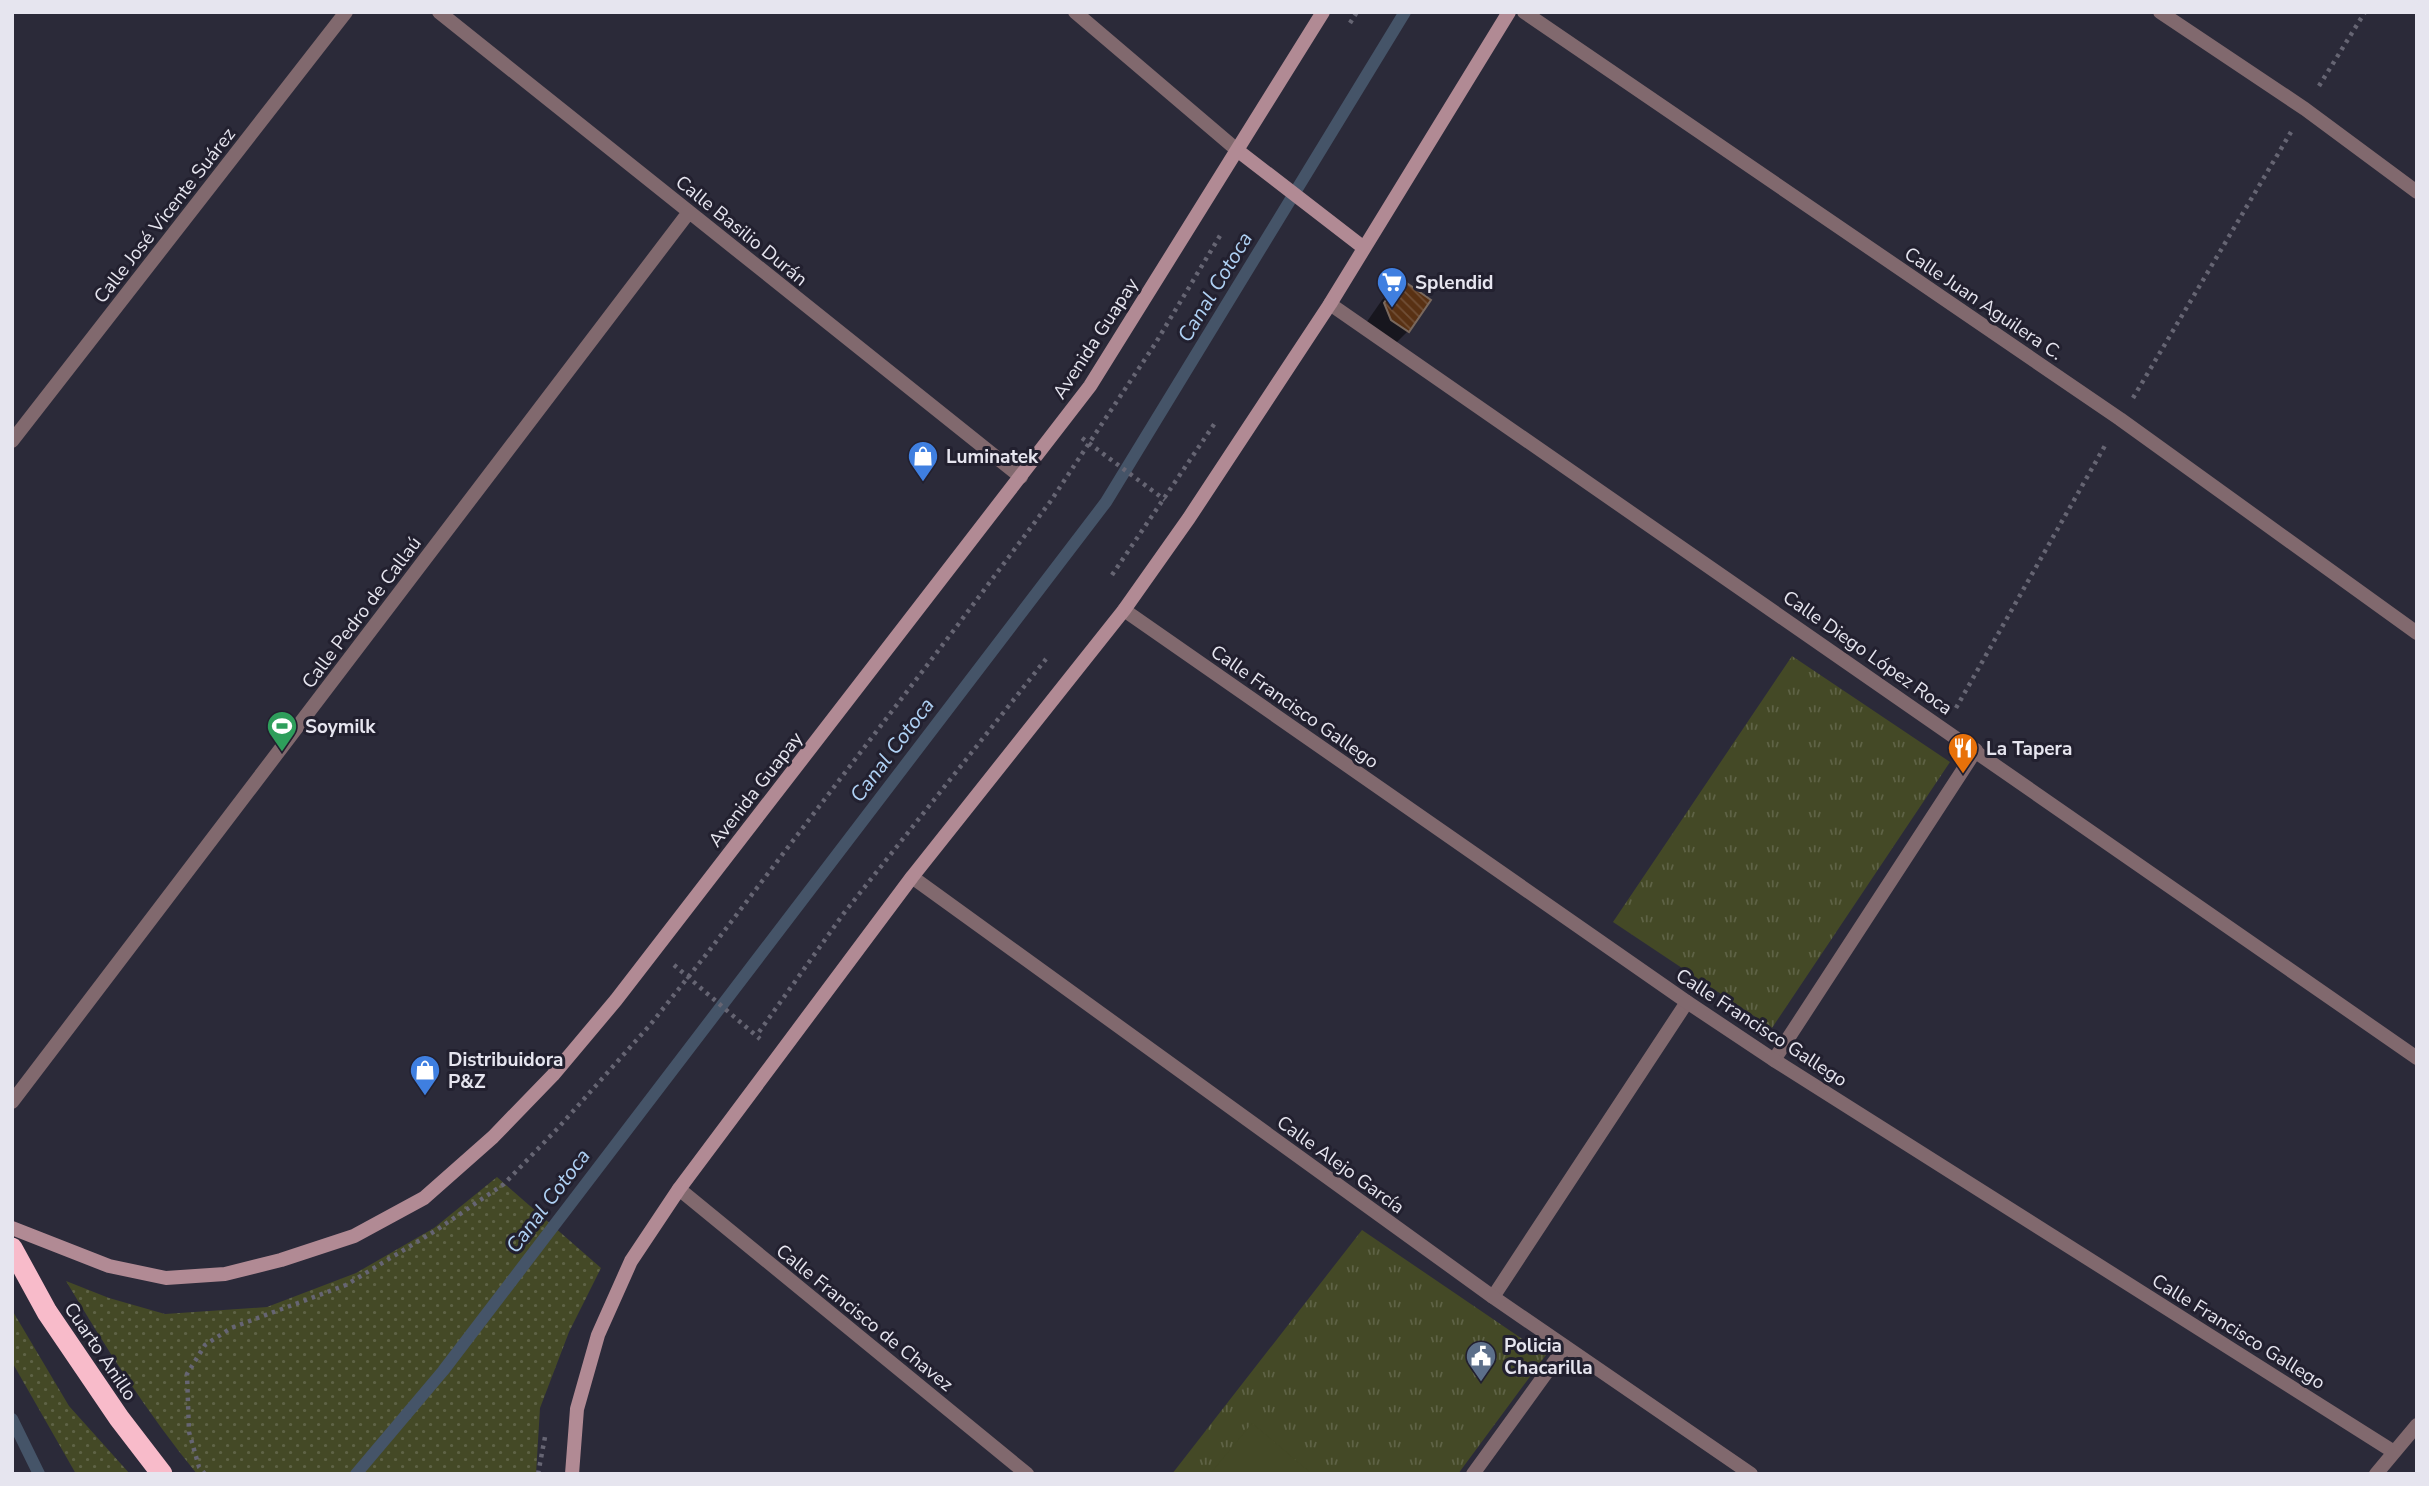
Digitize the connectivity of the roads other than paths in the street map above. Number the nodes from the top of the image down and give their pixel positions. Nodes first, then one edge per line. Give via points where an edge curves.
1 (346, 12) edge
2 (439, 12) edge
3 (1075, 12) edge
4 (1323, 12) edge
5 (1509, 12) edge
6 (1524, 12) edge
7 (2160, 12) edge
8 (1237, 150) junction
9 (2417, 191) edge
10 (689, 212) junction
11 (1364, 248) junction
12 (1330, 304) junction
13 (12, 440) edge
14 (1021, 477) junction
15 (1124, 610) junction
16 (2417, 634) edge
17 (1976, 751) junction
18 (912, 877) junction
19 (1687, 1002) junction
20 (2417, 1058) edge
21 (1774, 1060) junction
22 (12, 1102) edge
23 (679, 1189) junction
24 (12, 1227) edge
25 (12, 1248) edge
26 (1493, 1297) junction
27 (1565, 1348) junction
28 (2417, 1425) edge
29 (2394, 1452) junction
30 (162, 1474) edge
31 (572, 1474) edge
32 (1027, 1474) edge
33 (1473, 1474) edge
34 (1751, 1474) edge
35 (2376, 1474) edge

1 - 13 street, Calle José Vicente Suárez
2 - 10 street, Calle Basilio Durán
3 - 8 street
4 - 8 main road, Avenida Guapay
5 - 11 main road
6 - 16 street, Calle Juan Aguilera C. via 2120,419
7 - 9 street
8 - 11 main road
8 - 14 main road, Avenida Guapay via 1090,386
10 - 14 street, Calle Basilio Durán
10 - 22 street, Calle Pedro de Callaú
11 - 12 main road
12 - 15 main road
12 - 17 street, Calle Diego López Roca
14 - 24 main road, Avenida Guapay via 617,1000 554,1075 424,1198 354,1237 225,1275 166,1278 120,1268
15 - 18 main road
15 - 19 street, Calle Francisco Gallego
17 - 20 street, Calle Diego López Roca
17 - 21 street
18 - 23 main road
18 - 26 street, Calle Alejo García
19 - 21 street, Calle Francisco Gallego
19 - 26 street
21 - 29 street, Calle Francisco Gallego
23 - 31 main road via 631,1261 597,1335 577,1409
23 - 32 street, Calle Francisco de Chavez
25 - 30 highway, Cuarto Anillo via 47,1312
26 - 27 street, Calle Alejo García
27 - 33 street
27 - 34 street, Calle Alejo García
28 - 29 street
29 - 35 street

